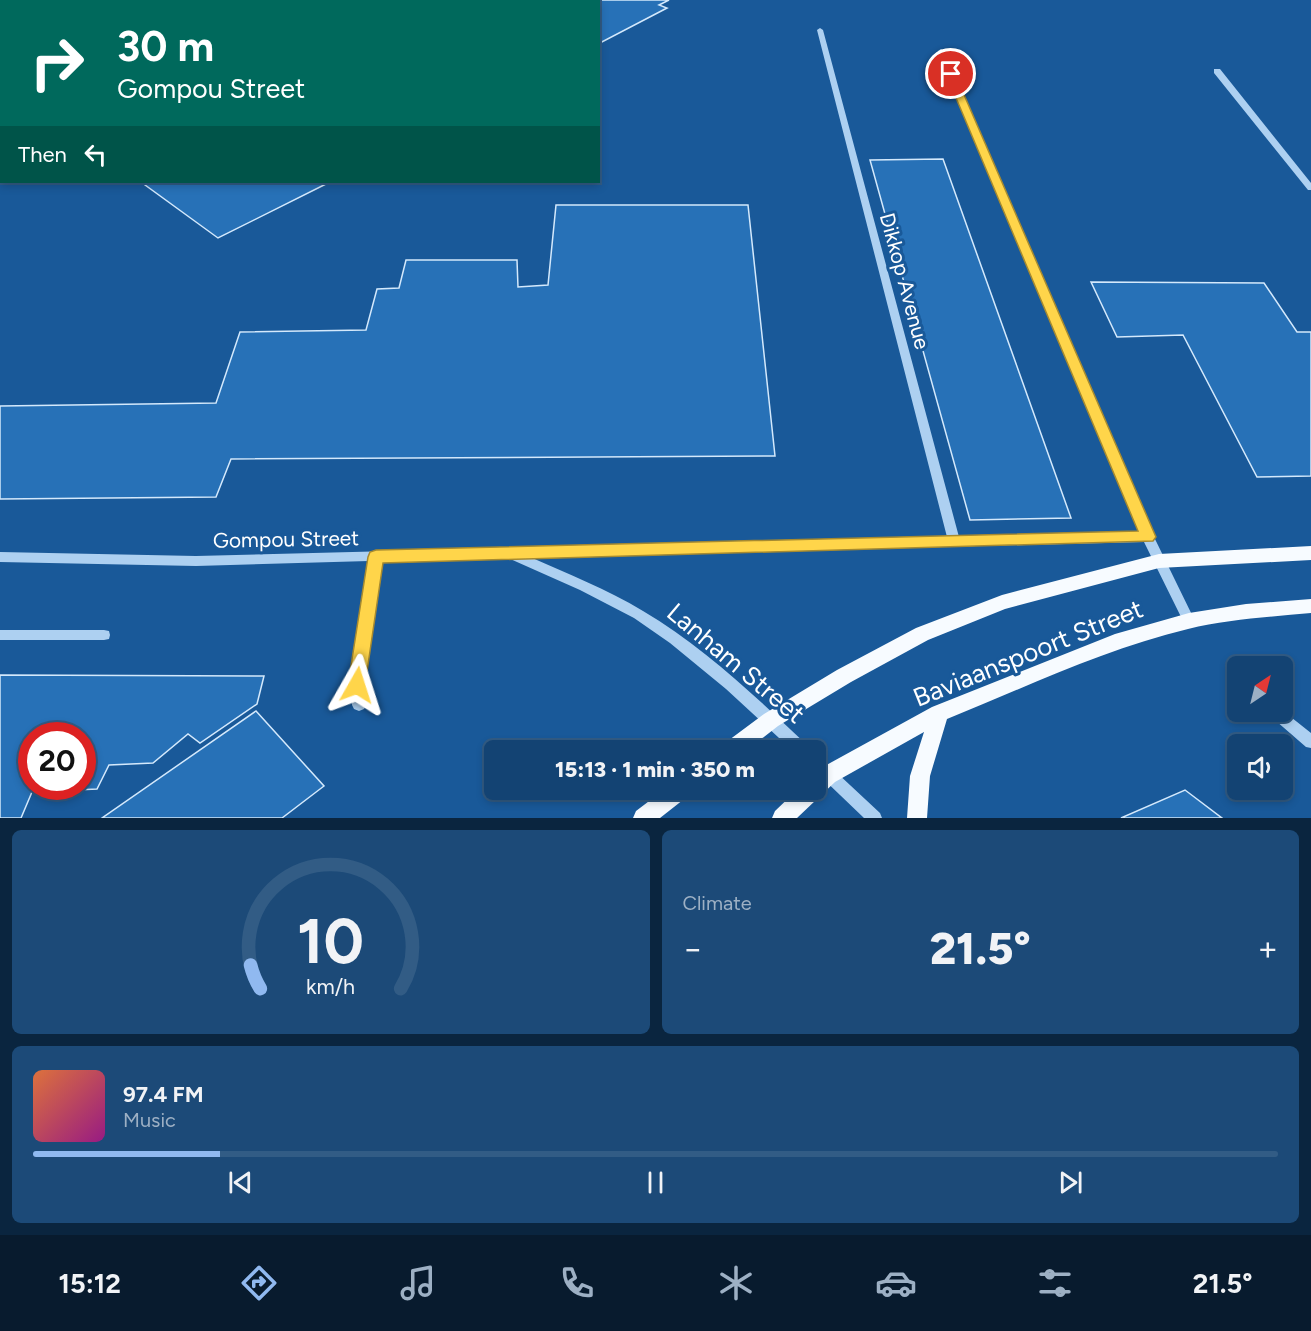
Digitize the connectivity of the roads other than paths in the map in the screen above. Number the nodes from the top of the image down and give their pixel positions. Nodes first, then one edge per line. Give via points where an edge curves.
1 (820, 30) dead end
2 (941, 51) dead end
3 (1217, 71) dead end
4 (1311, 188) edge
5 (1148, 537) junction
6 (954, 541) junction
7 (508, 552) junction
8 (1311, 553) edge
9 (0, 557) edge
10 (376, 557) junction
11 (1160, 561) junction
12 (1311, 606) edge
13 (1190, 621) junction
14 (0, 635) edge
15 (104, 635) dead end
16 (359, 705) dead end
17 (939, 714) junction
18 (771, 720) junction
19 (1287, 722) edge
20 (745, 740) edge
21 (792, 740) edge
22 (1311, 742) edge
23 (826, 771) edge
24 (826, 779) edge
25 (667, 800) edge
26 (801, 800) edge
27 (644, 818) edge
28 (782, 818) edge
29 (875, 818) edge
30 (917, 818) edge

1 - 6 street, Dikkop Avenue
2 - 5 street
3 - 4 street
5 - 6 street, Gompou Street
5 - 11 street
6 - 7 street, Gompou Street
7 - 10 street, Gompou Street
7 - 18 street, Lanham Street via 614,601 655,625
8 - 11 main road, Baviaanspoort Street
9 - 10 street, Gompou Street via 196,561
10 - 16 street via 358,667
11 - 13 street
11 - 18 main road, Baviaanspoort Street via 1002,602 922,634
12 - 13 main road, Baviaanspoort Street
13 - 17 main road, Baviaanspoort Street via 1115,642
14 - 15 street
17 - 23 main road, Baviaanspoort Street
17 - 30 main road via 920,776
18 - 20 main road, Baviaanspoort Street
18 - 21 street, Lanham Street
19 - 22 street
24 - 29 street
25 - 27 main road
26 - 28 main road

